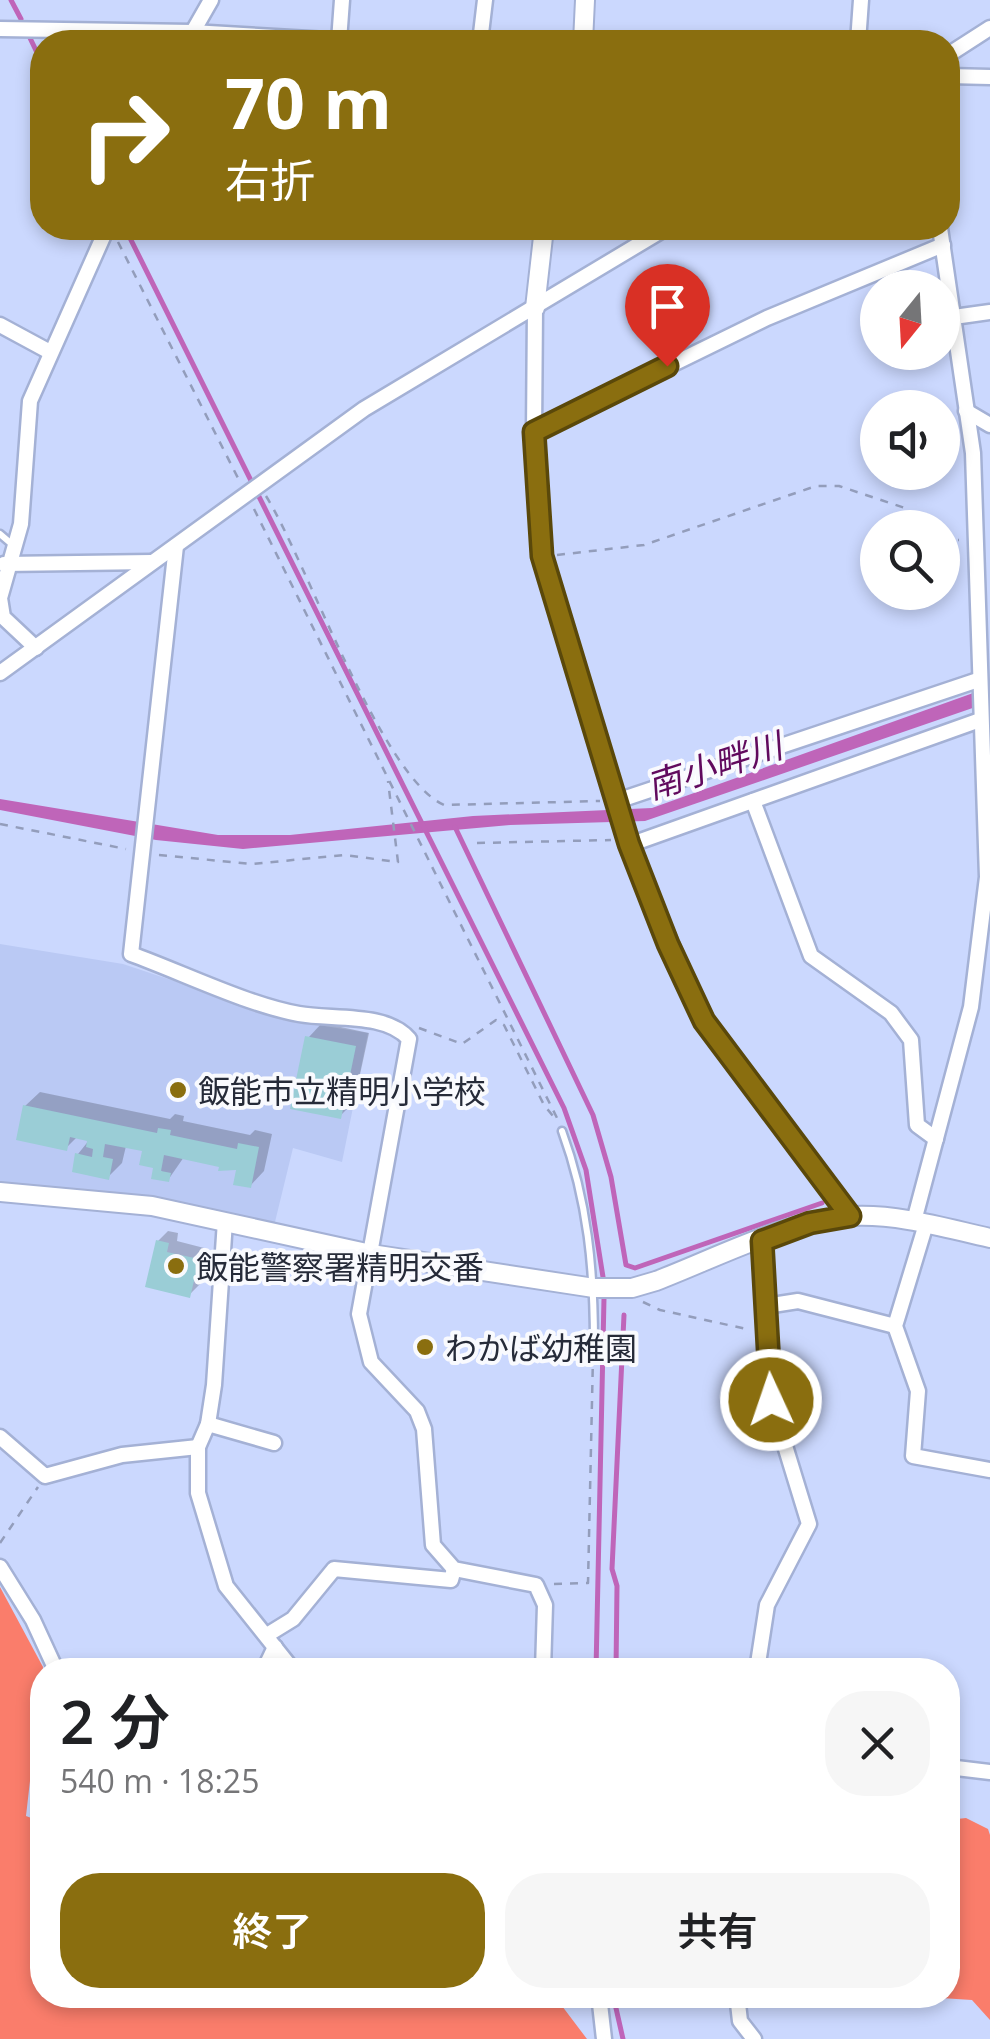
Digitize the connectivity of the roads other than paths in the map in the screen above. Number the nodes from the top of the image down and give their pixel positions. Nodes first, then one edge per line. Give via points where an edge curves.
1 (212, 0) edge
2 (342, 0) edge
3 (485, 0) edge
4 (585, 0) edge
5 (861, 0) edge
6 (3, 28) edge
7 (990, 28) edge
8 (44, 30) edge
9 (193, 30) edge
10 (340, 30) edge
11 (481, 30) edge
12 (584, 30) edge
13 (859, 30) edge
14 (0, 44) edge
15 (960, 48) edge
16 (960, 76) edge
17 (990, 77) edge
18 (101, 240) edge
19 (543, 240) edge
20 (646, 240) edge
21 (941, 240) edge
22 (942, 245) junction
23 (946, 270) edge
24 (535, 308) junction
25 (990, 312) edge
26 (960, 316) edge
27 (0, 325) edge
28 (50, 352) junction
29 (960, 364) edge
30 (966, 411) junction
31 (990, 424) edge
32 (534, 432) junction
33 (0, 534) edge
34 (15, 546) junction
35 (176, 546) junction
36 (153, 562) junction
37 (4, 564) edge
38 (36, 648) junction
39 (0, 674) edge
40 (978, 682) junction
41 (980, 716) junction
42 (753, 801) junction
43 (617, 803) junction
44 (628, 839) junction
45 (562, 1132) road end
46 (936, 1139) junction
47 (0, 1192) edge
48 (850, 1216) junction
49 (225, 1221) junction
50 (920, 1222) junction
51 (990, 1238) edge
52 (762, 1241) junction
53 (371, 1254) junction
54 (594, 1288) junction
55 (766, 1306) junction
56 (895, 1326) junction
57 (594, 1344) road end
58 (208, 1424) junction
59 (0, 1437) edge
60 (274, 1443) dead end
61 (198, 1447) junction
62 (990, 1470) edge
63 (0, 1567) edge
64 (454, 1569) junction
65 (271, 1641) junction
66 (49, 1658) edge
67 (267, 1658) edge
68 (283, 1658) edge
69 (543, 1658) edge
70 (759, 1658) edge
71 (960, 1768) edge
72 (990, 1772) edge
73 (600, 2008) edge
74 (738, 2008) edge
75 (604, 2039) edge
76 (754, 2039) edge

1 - 9 street
2 - 10 street
3 - 11 street
4 - 12 street
5 - 13 street
6 - 8 street
6 - 14 street
7 - 15 street
16 - 17 street
18 - 28 street
19 - 24 street
20 - 24 street
21 - 22 street
22 - 23 street
22 - 32 street via 767,318
24 - 32 street
24 - 35 street via 364,409
25 - 26 street
27 - 28 street
28 - 34 street via 30,400
29 - 30 street
30 - 31 street
30 - 40 street via 973,454
32 - 43 street via 542,556
33 - 34 lane
34 - 37 street
35 - 36 street
35 - 53 street via 131,954 295,1014 402,1030 409,1039
36 - 37 street
36 - 38 street
37 - 38 street via 4,617
38 - 39 street
40 - 41 street
40 - 43 street
41 - 42 street
41 - 46 street via 986,877 971,1007
42 - 44 street
42 - 46 street via 811,956 891,1013 912,1040 917,1126
43 - 44 street
44 - 48 street via 704,1021
45 - 54 lane via 582,1196
46 - 50 street
47 - 49 street via 129,1202
48 - 50 street
48 - 52 street
49 - 53 street
49 - 58 street
50 - 51 street
50 - 56 street
52 - 54 street via 656,1281
52 - 55 street
53 - 54 street
53 - 64 street via 359,1314 363,1341 371,1362 424,1429 433,1544
54 - 57 lane
55 - 56 street via 798,1300
55 - 70 street via 771,1400 809,1524 767,1605
56 - 62 street via 918,1391 913,1456
58 - 60 street
58 - 61 street
59 - 61 street via 45,1476 122,1455
61 - 65 street via 198,1493 226,1586
63 - 66 street
64 - 65 street via 450,1580 334,1569
64 - 69 street via 536,1585 545,1605
65 - 67 street
65 - 68 street
71 - 72 street
73 - 75 street
74 - 76 street

